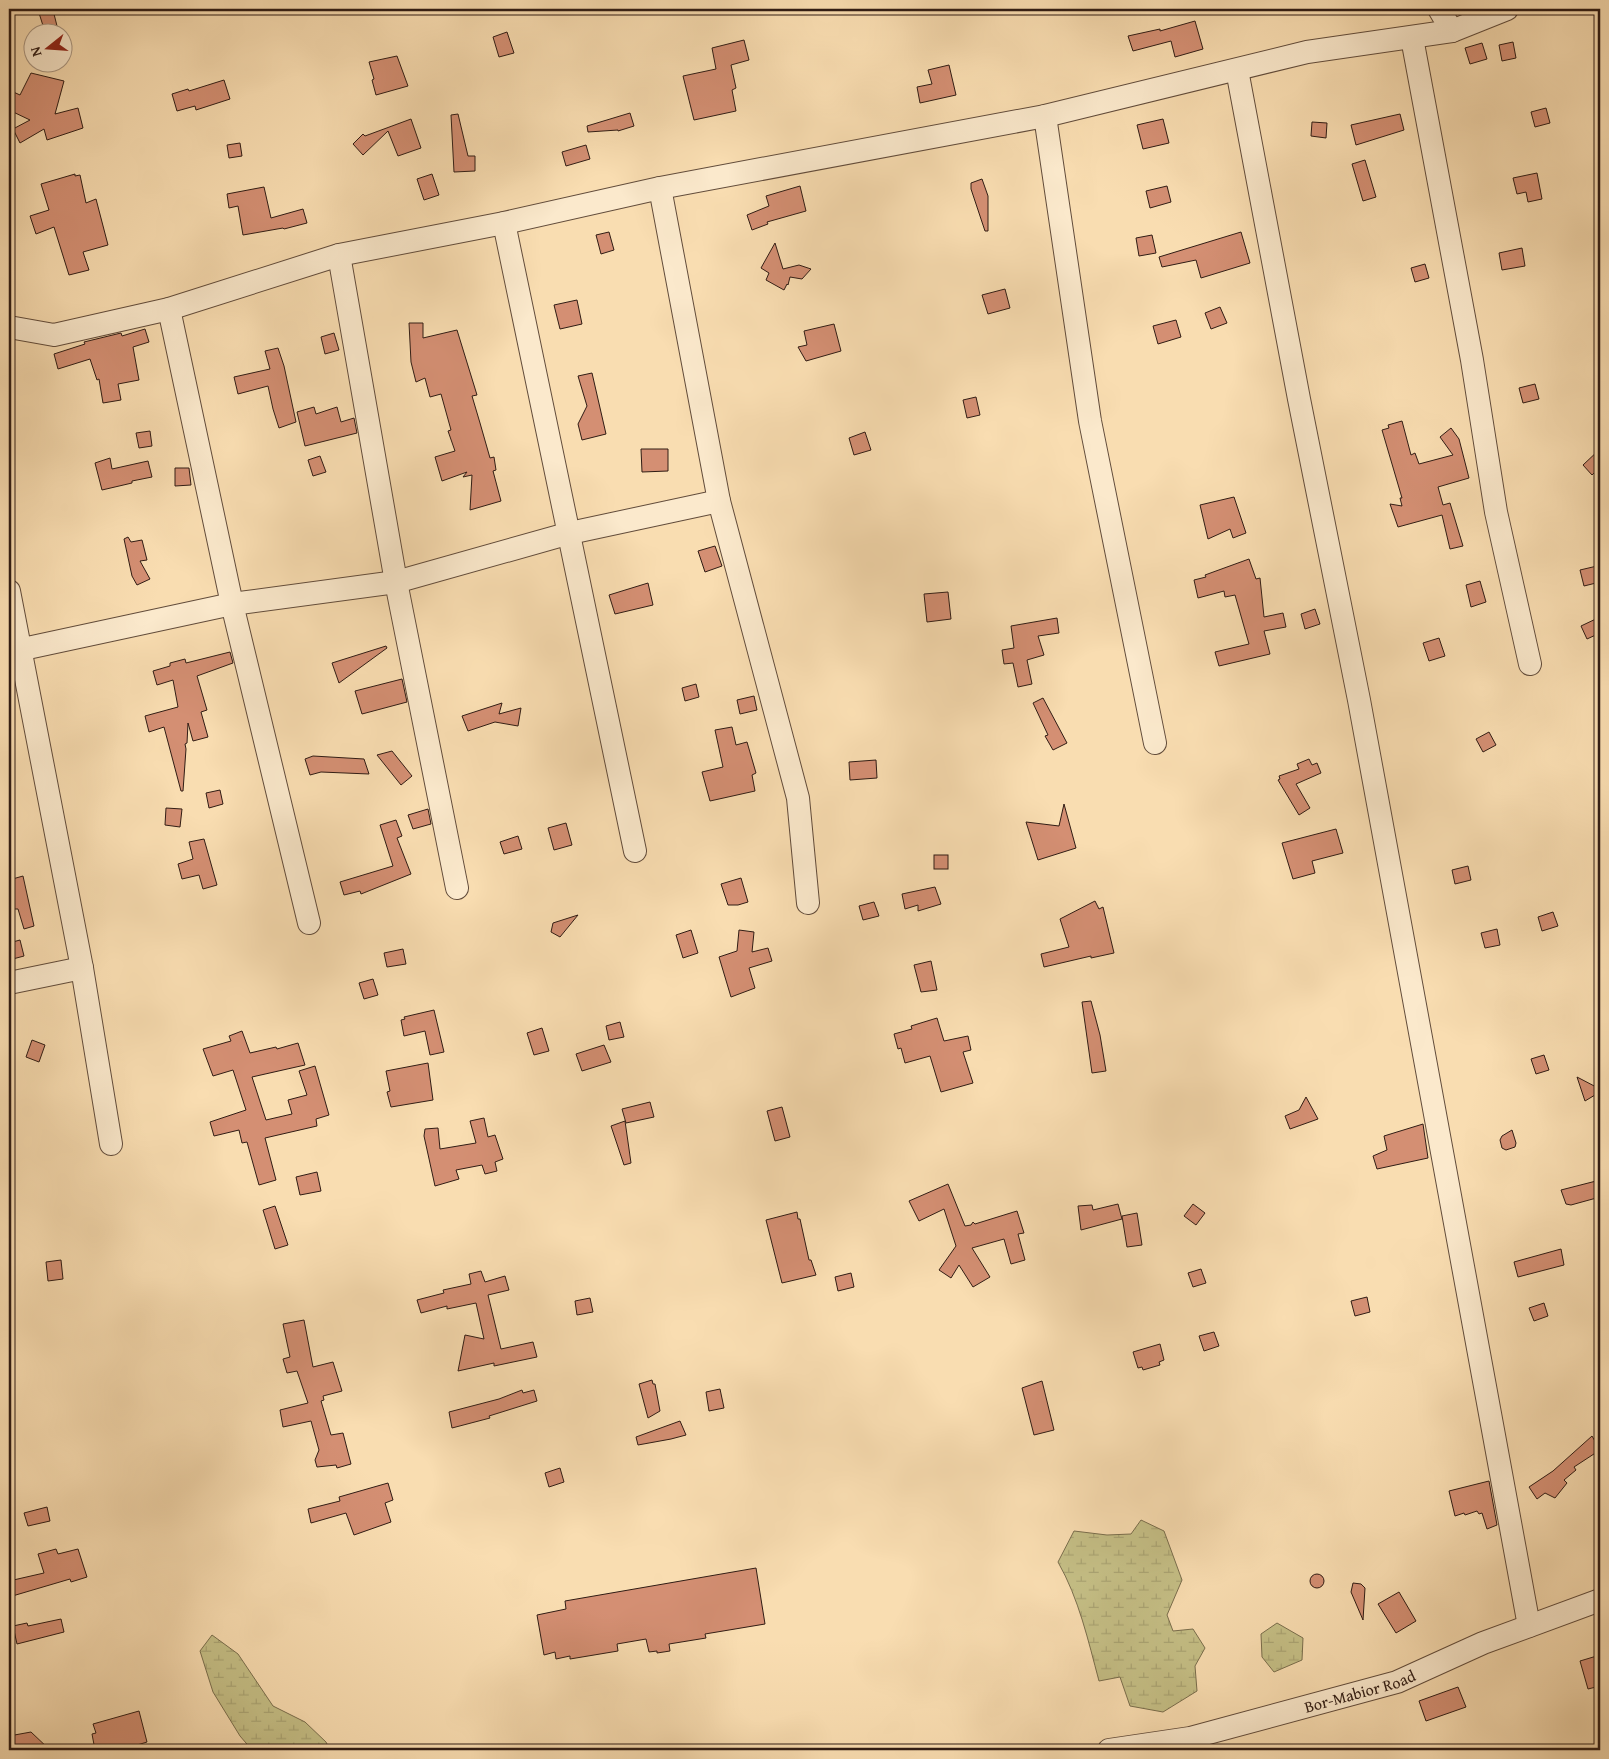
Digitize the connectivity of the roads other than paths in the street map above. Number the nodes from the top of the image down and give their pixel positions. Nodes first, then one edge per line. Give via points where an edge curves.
1 (1439, 9) edge
2 (1507, 9) edge
3 (1452, 31) junction
4 (1412, 38) junction
5 (1237, 70) junction
6 (1046, 116) junction
7 (660, 188) junction
8 (504, 223) junction
9 (339, 254) junction
10 (169, 309) junction
11 (9, 327) edge
12 (719, 501) junction
13 (570, 533) junction
14 (396, 582) junction
15 (9, 591) edge
16 (232, 604) junction
17 (15, 650) edge
18 (1530, 664) dead end
19 (1155, 743) dead end
20 (635, 852) dead end
21 (457, 888) dead end
22 (808, 903) dead end
23 (309, 923) dead end
24 (82, 968) junction
25 (9, 983) edge
26 (111, 1144) dead end
27 (1600, 1600) edge
28 (1529, 1626) junction
29 (1108, 1750) edge

1 - 3 street
2 - 3 street
3 - 4 street
4 - 5 street via 1307,52
4 - 18 street via 1472,360 1496,512
5 - 6 street
5 - 28 street via 1361,710
6 - 7 street
6 - 19 street via 1090,421
7 - 8 street
7 - 12 street
8 - 9 street
8 - 13 street
9 - 10 street
9 - 14 street
10 - 11 street via 54,335
10 - 16 street
12 - 13 street
12 - 22 street via 798,798
13 - 14 street
13 - 20 street
14 - 16 street
14 - 21 street
15 - 17 street
16 - 17 street
16 - 23 street
17 - 24 street
24 - 25 street
24 - 26 street
27 - 28 street, Bor-Mabior Road
28 - 29 street, Bor-Mabior Road via 1397,1682 1190,1738

